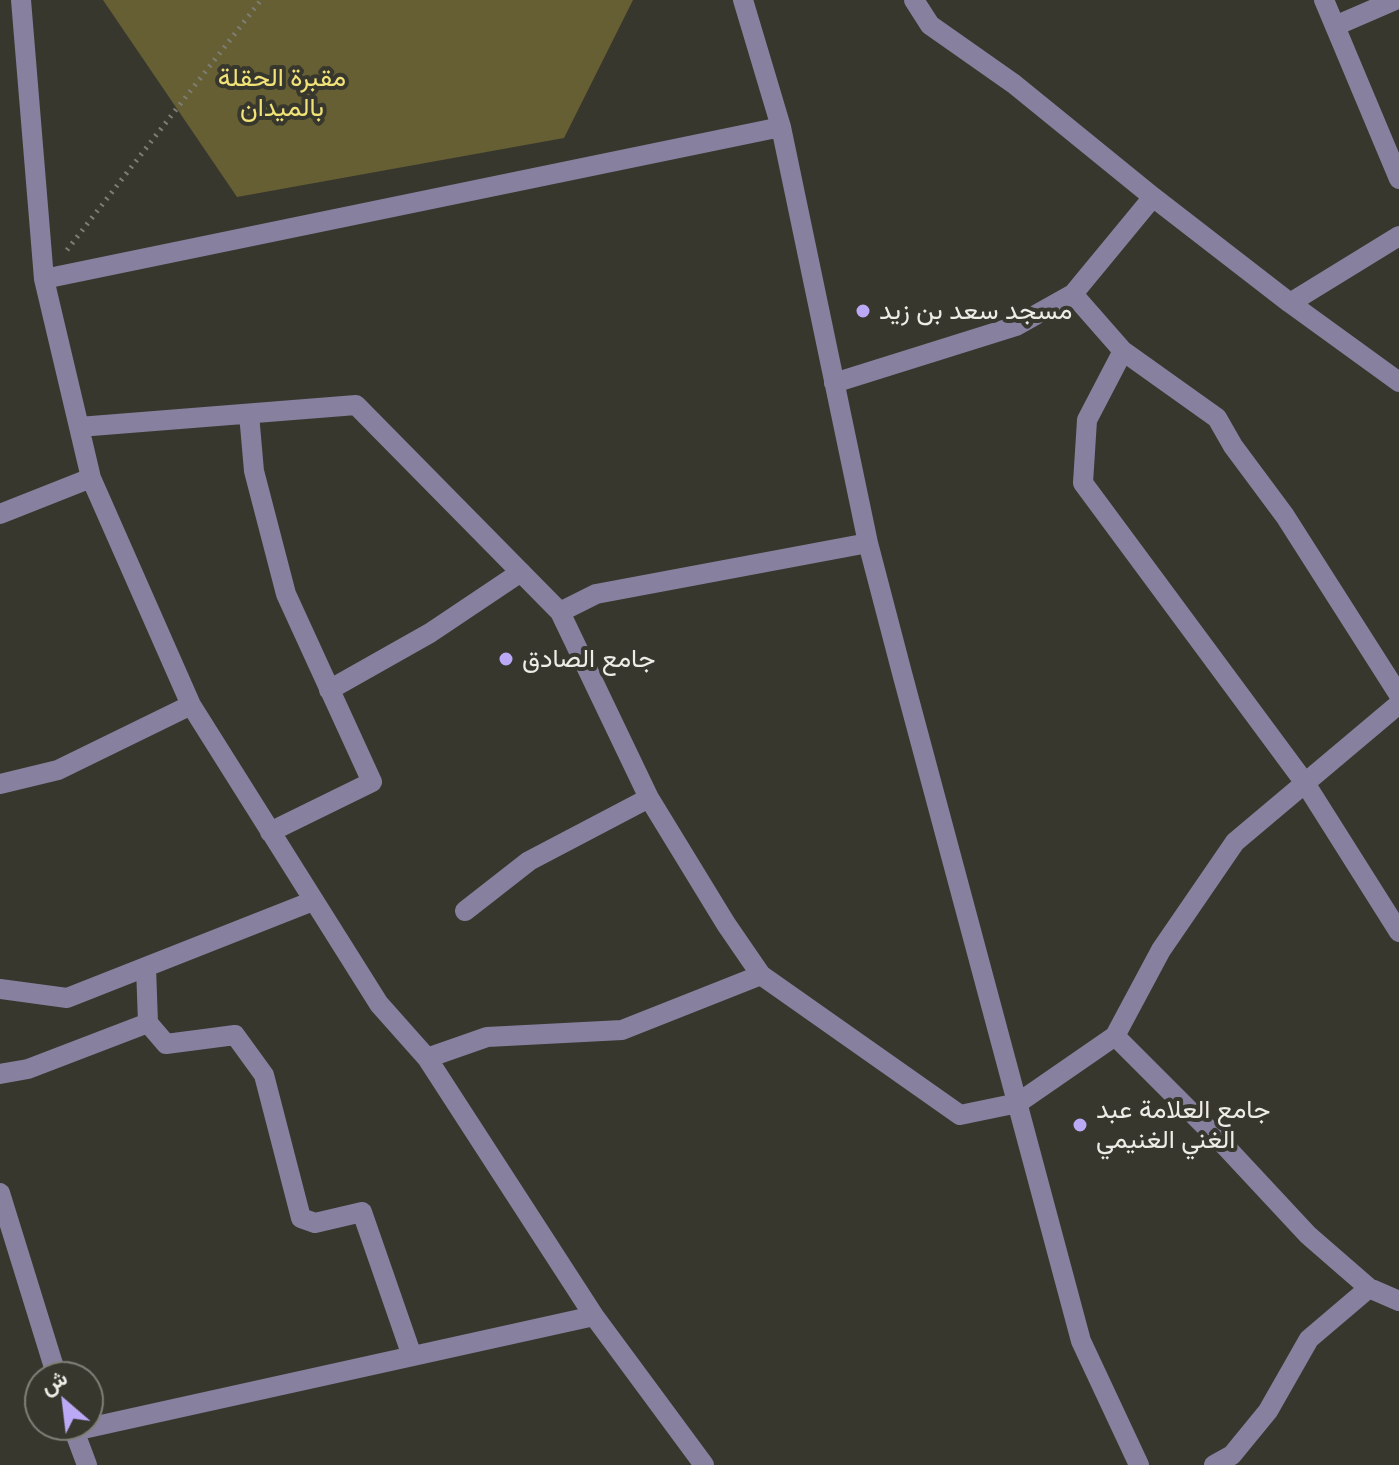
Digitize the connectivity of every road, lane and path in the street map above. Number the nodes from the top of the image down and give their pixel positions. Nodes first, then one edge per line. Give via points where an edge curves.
1 (21, 0) edge
2 (261, 0) edge
3 (743, 0) edge
4 (914, 0) edge
5 (1324, 0) edge
6 (1395, 0) edge
7 (1335, 26) junction
8 (781, 127) junction
9 (1399, 179) edge
10 (1153, 197) junction
11 (1399, 236) edge
12 (44, 279) junction
13 (1073, 294) junction
14 (1290, 303) junction
15 (1123, 351) junction
16 (1399, 382) edge
17 (834, 383) junction
18 (249, 414) junction
19 (79, 427) junction
20 (91, 478) junction
21 (0, 514) edge
22 (868, 543) junction
23 (521, 572) junction
24 (560, 612) junction
25 (329, 690) junction
26 (1399, 695) edge
27 (1399, 704) edge
28 (191, 705) junction
29 (1305, 783) junction
30 (0, 784) edge
31 (649, 798) junction
32 (270, 832) junction
33 (313, 901) junction
34 (465, 911) dead end
35 (1399, 932) edge
36 (146, 967) junction
37 (761, 975) junction
38 (0, 989) edge
39 (148, 1023) junction
40 (1115, 1036) junction
41 (427, 1058) junction
42 (0, 1074) edge
43 (1018, 1103) junction
44 (0, 1193) edge
45 (4, 1216) edge
46 (1369, 1288) junction
47 (1399, 1301) edge
48 (594, 1316) junction
49 (412, 1356) junction
50 (52, 1361) edge
51 (104, 1421) edge
52 (78, 1441) edge
53 (87, 1465) edge
54 (704, 1465) edge
55 (1139, 1465) edge
56 (1214, 1465) edge

1 - 12 street
2 - 12 path
3 - 8 street
4 - 10 street via 930,25 1014,84
5 - 7 street
6 - 7 street
7 - 9 street
8 - 12 street
8 - 17 street
10 - 13 street
10 - 14 street
11 - 14 street
12 - 19 street
13 - 15 street
13 - 17 street via 1016,326
14 - 16 street
15 - 26 street via 1217,418
15 - 29 street via 1087,420 1083,483
17 - 22 street
18 - 19 street
18 - 23 street via 356,405
18 - 25 street via 254,471 286,594
19 - 20 street
20 - 21 street
20 - 28 street
22 - 24 street via 596,594
22 - 43 street
23 - 24 street
23 - 25 street via 430,633
24 - 31 street
25 - 32 street via 372,782
27 - 29 street
28 - 30 street via 58,770
28 - 32 street
29 - 35 street
29 - 40 street via 1235,842 1161,950
31 - 34 street via 529,861
31 - 37 street
32 - 33 street
33 - 36 street
33 - 41 street via 379,1004
36 - 38 street via 67,998
36 - 39 street
37 - 41 street via 622,1030 487,1037
37 - 43 street via 960,1115
39 - 42 street via 28,1069
39 - 49 street via 166,1044 235,1035 264,1075 301,1218 315,1223 362,1212
40 - 43 street
40 - 46 street via 1308,1235
41 - 48 street
43 - 55 street via 1081,1341
44 - 45 street
45 - 50 street
46 - 47 street
46 - 56 street via 1309,1339 1268,1411 1232,1455
48 - 49 street
48 - 54 street
49 - 51 street
52 - 53 street

